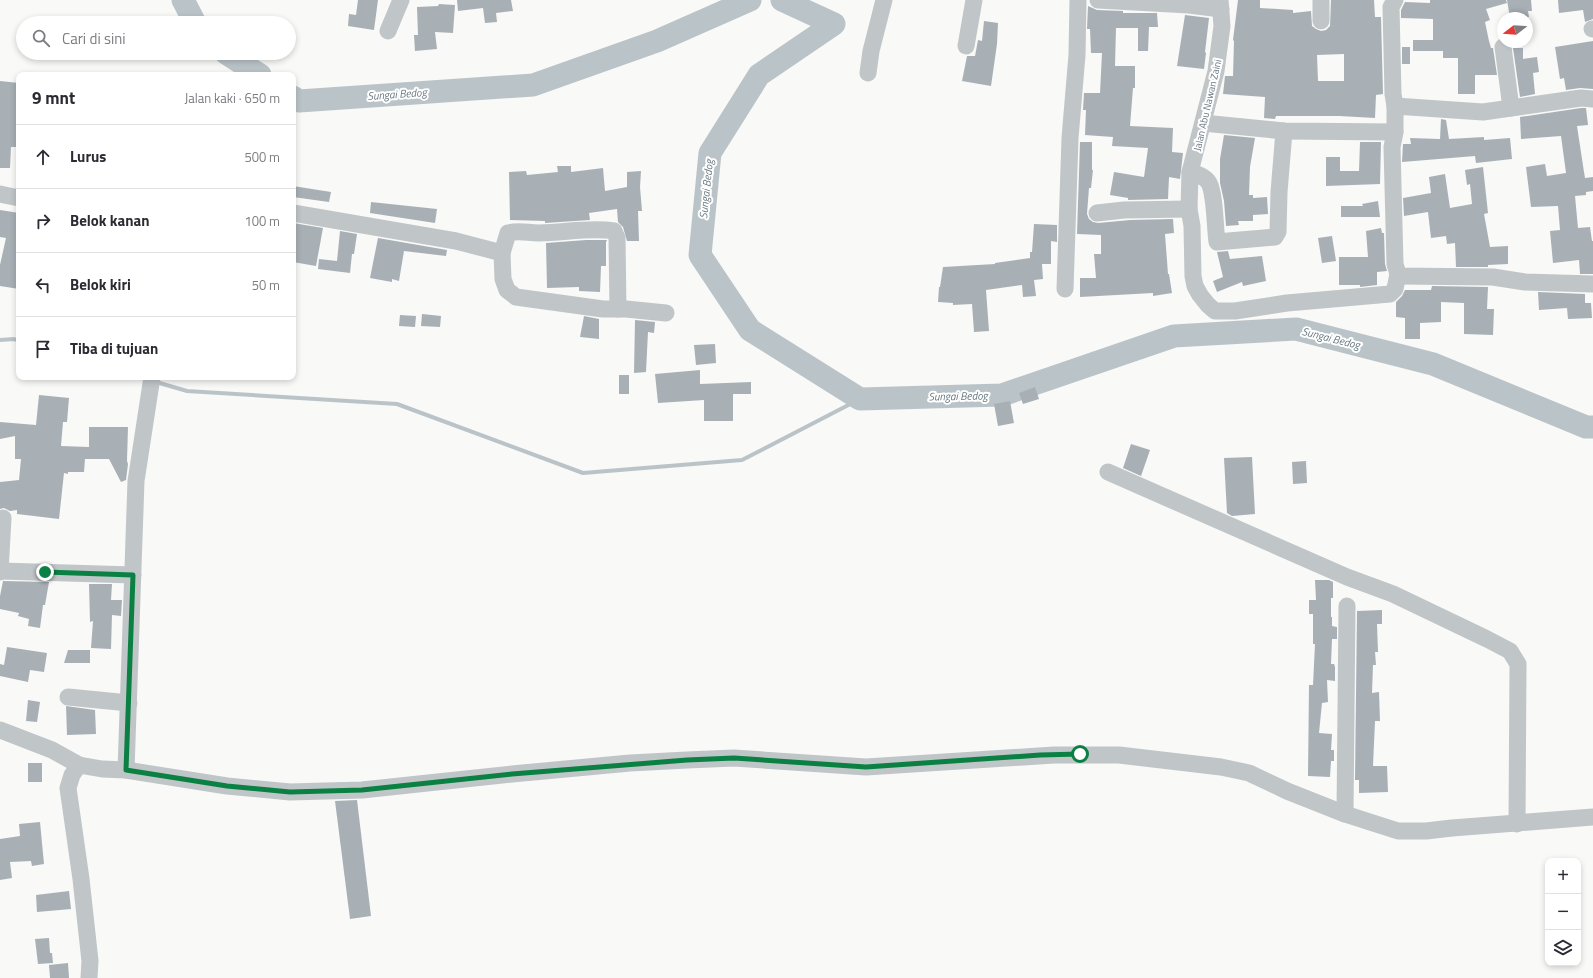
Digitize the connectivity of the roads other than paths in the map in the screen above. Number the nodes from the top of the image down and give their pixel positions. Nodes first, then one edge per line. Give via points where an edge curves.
1 (401, 0) edge
2 (884, 0) edge
3 (974, 0) edge
4 (1078, 0) edge
5 (1098, 0) edge
6 (1321, 0) edge
7 (1395, 0) edge
8 (1220, 4) edge
9 (1321, 21) dead end
10 (388, 31) dead end
11 (966, 46) dead end
12 (1503, 48) dead end
13 (868, 73) dead end
14 (1593, 99) edge
15 (1395, 106) junction
16 (1510, 108) junction
17 (1203, 123) junction
18 (1284, 131) junction
19 (1395, 132) junction
20 (1190, 172) junction
21 (0, 194) edge
22 (16, 197) edge
23 (1189, 209) junction
24 (1097, 213) dead end
25 (296, 214) edge
26 (502, 252) junction
27 (1398, 274) junction
28 (1593, 284) edge
29 (1065, 288) dead end
30 (618, 309) junction
31 (666, 313) dead end
32 (152, 380) edge
33 (1108, 472) dead end
34 (2, 518) dead end
35 (0, 572) edge
36 (133, 575) junction
37 (1347, 606) dead end
38 (68, 697) dead end
39 (128, 702) junction
40 (0, 730) edge
41 (79, 765) junction
42 (126, 770) junction
43 (1345, 814) junction
44 (1593, 817) edge
45 (1517, 824) junction
46 (89, 978) edge

1 - 10 street
2 - 13 street
3 - 11 street
4 - 29 street
5 - 8 street via 1189,5
6 - 9 street
7 - 15 street via 1391,7
8 - 17 street, Jalan Abu Nawan Zaini via 1222,26 1216,71
12 - 16 street
14 - 16 street via 1581,98
15 - 16 street via 1483,112
15 - 19 street
17 - 18 street
17 - 20 street, Jalan Abu Nawan Zaini
18 - 19 street
18 - 20 street via 1278,232 1275,237 1217,242 1209,183 1202,176
19 - 27 street via 1392,146 1395,264
20 - 23 street, Jalan Abu Nawan Zaini
21 - 22 street
23 - 24 street
23 - 27 street, Jalan Abu Nawan Zaini via 1195,286 1215,311 1390,294 1395,289
25 - 26 street via 456,241
26 - 30 street via 506,290 516,297
26 - 30 street via 508,233 516,231 614,231 618,238
27 - 28 street
30 - 31 street
32 - 36 street via 136,481
33 - 45 street via 1347,577 1393,594 1510,651 1518,664
34 - 35 street
35 - 36 street
36 - 39 street
37 - 43 street
38 - 39 street
39 - 42 street
40 - 41 street via 52,750
41 - 42 street
41 - 46 street via 72,775 68,788 81,879 90,961
42 - 43 street via 227,786 290,792 362,790 630,763 695,759 734,758 866,767 1054,755 1119,754 1249,773
43 - 45 street via 1398,830 1426,831
44 - 45 street

